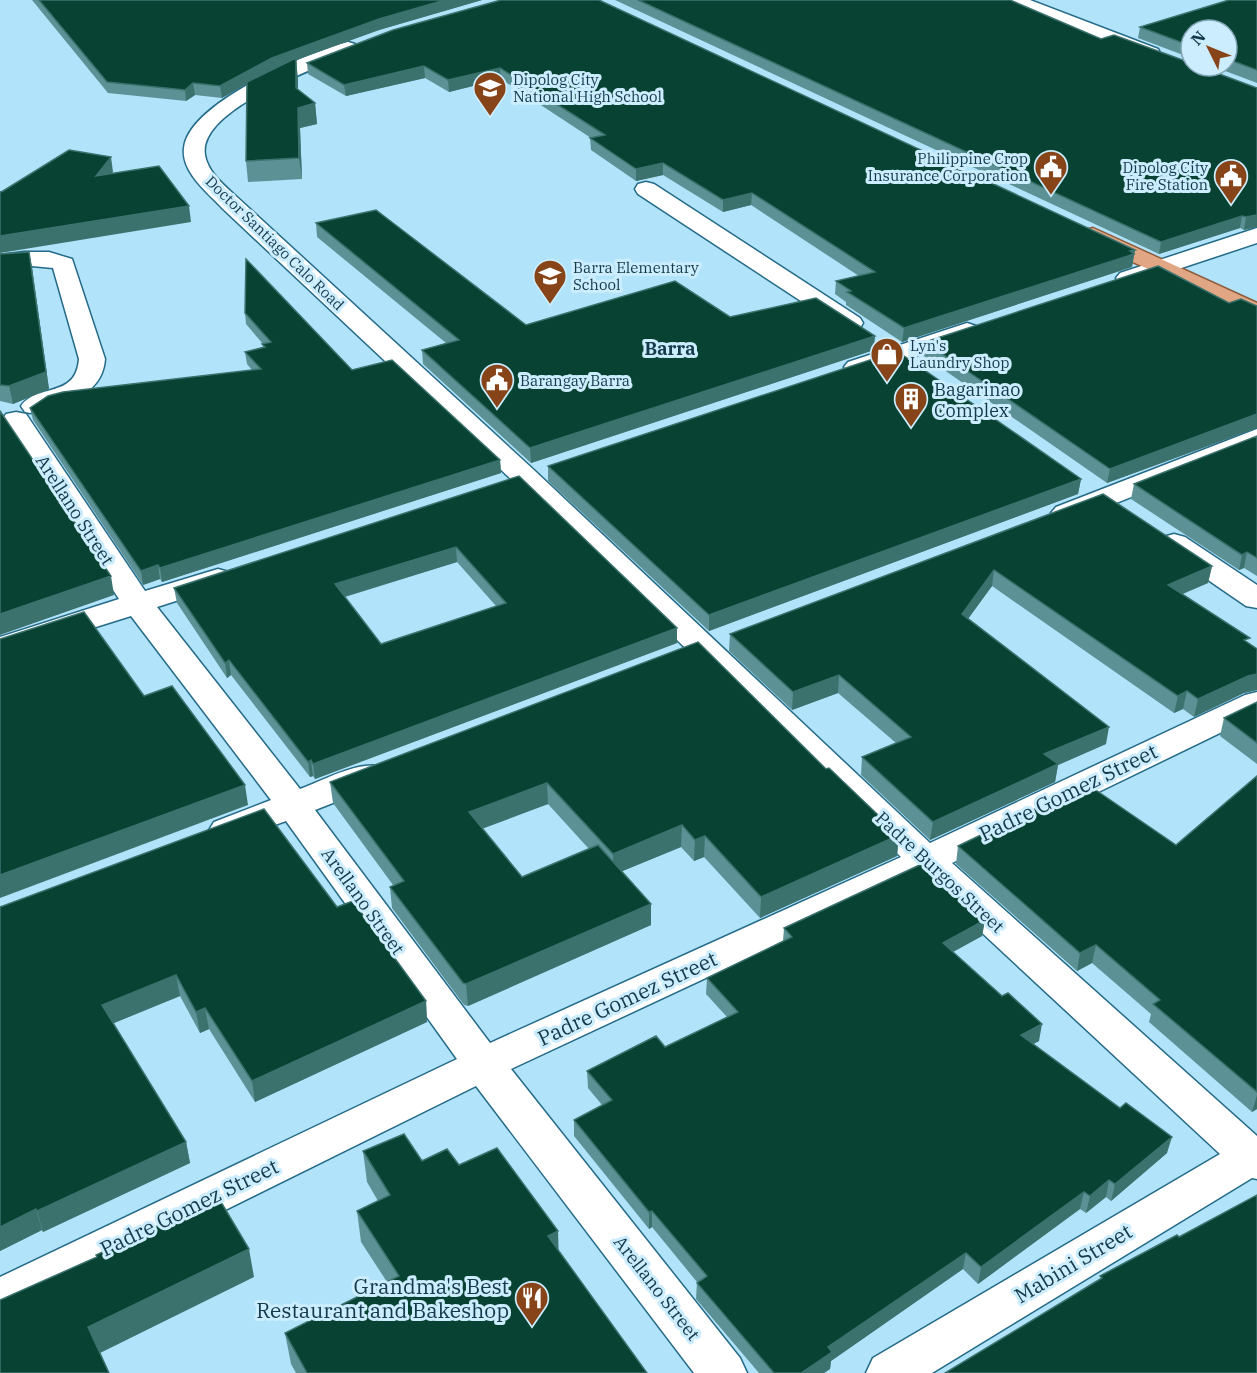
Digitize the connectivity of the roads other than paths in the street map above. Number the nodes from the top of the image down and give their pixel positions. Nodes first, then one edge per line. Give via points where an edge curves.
1 (1014, 0) edge
2 (367, 41) edge
3 (1172, 61) edge
4 (646, 189) dead end
5 (1077, 228) edge
6 (1257, 235) edge
7 (0, 262) edge
8 (1161, 267) junction
9 (1104, 286) edge
10 (1257, 312) edge
11 (990, 323) edge
12 (899, 353) junction
13 (927, 373) edge
14 (831, 376) edge
15 (8, 416) edge
16 (1257, 437) edge
17 (525, 477) joint
18 (1078, 478) edge
19 (1106, 498) junction
20 (1039, 523) edge
21 (240, 571) edge
22 (1257, 599) edge
23 (138, 604) junction
24 (736, 635) edge
25 (0, 647) edge
26 (703, 648) junction
27 (669, 660) edge
28 (1257, 702) edge
29 (404, 763) edge
30 (293, 805) junction
31 (195, 842) edge
32 (926, 860) junction
33 (483, 1064) junction
34 (1255, 1157) edge
35 (0, 1299) edge
36 (723, 1373) edge
37 (890, 1373) edge

1 - 3 street
2 - 17 street, Doctor Santiago Calo Road via 298,68 222,108 199,131 194,145 196,160 202,174 230,203
4 - 12 street
5 - 8 main road
6 - 8 street
7 - 15 street via 31,258 64,264 92,359 91,375 77,390
8 - 9 street
8 - 10 main road
11 - 12 street
12 - 13 street
12 - 14 street
15 - 23 street, Arellano Street
16 - 19 street
17 - 26 street, Padre Burgos Street
18 - 19 street
19 - 20 street
19 - 22 street
21 - 23 street
23 - 25 street
23 - 30 street, Arellano Street
24 - 26 street
26 - 27 street
26 - 32 street, Padre Burgos Street
28 - 32 street, Padre Gomez Street
29 - 30 street
30 - 31 street
30 - 33 street, Arellano Street
32 - 33 street, Padre Gomez Street
32 - 34 street, Padre Burgos Street
33 - 35 street, Padre Gomez Street
33 - 36 street, Arellano Street
34 - 37 street, Mabini Street

